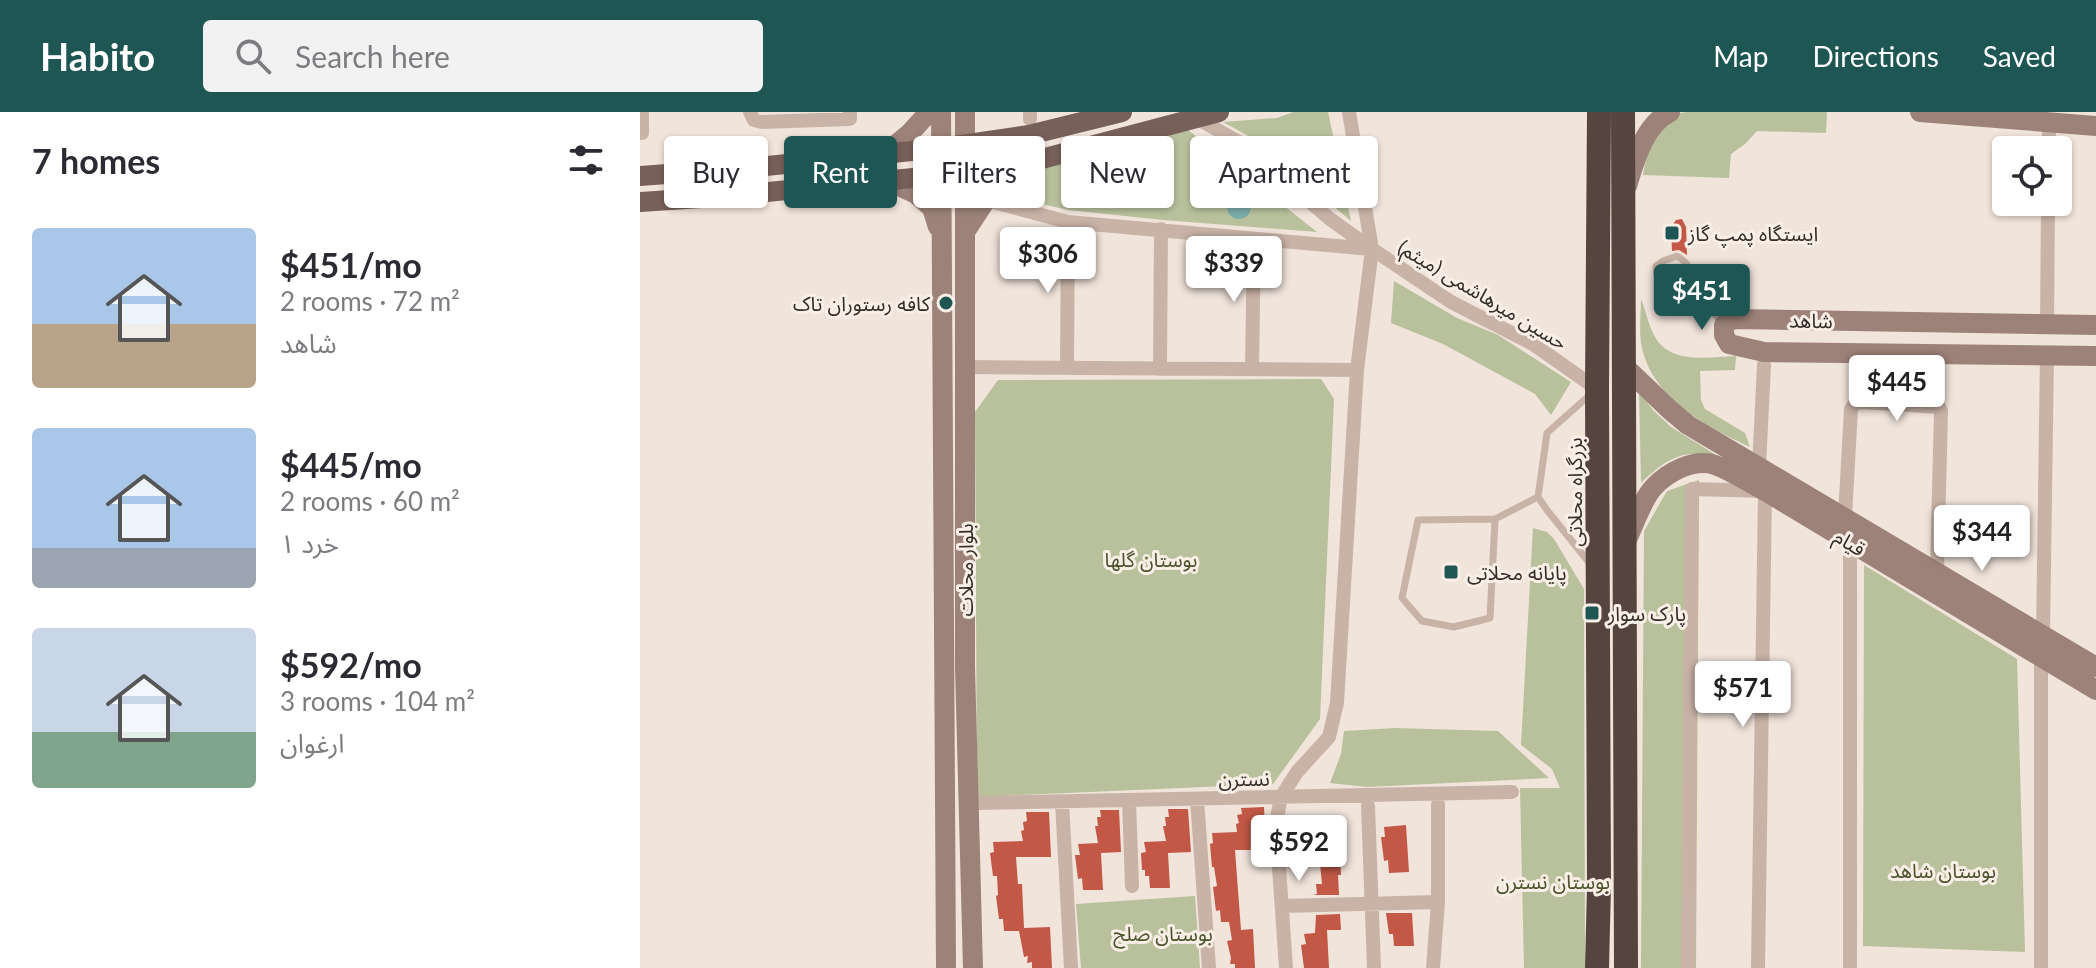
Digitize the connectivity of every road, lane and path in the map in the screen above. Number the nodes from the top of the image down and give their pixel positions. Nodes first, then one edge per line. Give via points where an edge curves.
1 (642, 112) edge
2 (929, 112) edge
3 (941, 112) edge
4 (965, 112) edge
5 (1122, 112) edge
6 (1219, 112) edge
7 (1349, 112) edge
8 (1592, 112) edge
9 (1599, 112) edge
10 (1623, 112) edge
11 (1670, 112) edge
12 (1920, 112) edge
13 (752, 116) edge
14 (850, 116) edge
15 (1196, 118) junction
16 (2049, 123) junction
17 (2096, 126) edge
18 (641, 133) edge
19 (941, 136) edge
20 (965, 136) edge
21 (1023, 136) edge
22 (2049, 136) edge
23 (1599, 143) junction
24 (897, 144) edge
25 (1045, 158) edge
26 (784, 164) edge
27 (640, 176) edge
28 (897, 185) edge
29 (784, 190) edge
30 (1623, 197) junction
31 (640, 202) edge
32 (941, 208) edge
33 (965, 208) edge
34 (981, 208) edge
35 (1016, 208) edge
36 (2048, 216) edge
37 (1068, 222) junction
38 (1161, 229) junction
39 (965, 232) junction
40 (941, 238) junction
41 (1254, 239) junction
42 (1372, 249) junction
43 (1703, 300) junction
44 (1724, 325) junction
45 (2047, 325) junction
46 (2096, 325) edge
47 (2047, 355) junction
48 (2096, 356) edge
49 (1764, 365) dead end
50 (1624, 366) junction
51 (966, 367) junction
52 (1067, 368) junction
53 (1160, 369) junction
54 (1252, 369) junction
55 (1357, 370) junction
56 (1597, 389) junction
57 (1748, 468) junction
58 (1765, 491) junction
59 (1538, 497) junction
60 (1845, 517) junction
61 (1495, 519) junction
62 (1850, 542) junction
63 (1625, 544) junction
64 (1937, 572) junction
65 (1599, 574) junction
66 (2043, 636) junction
67 (2041, 658) junction
68 (2096, 667) edge
69 (2066, 672) junction
70 (2096, 690) edge
71 (2041, 735) junction
72 (1512, 792) dead end
73 (1281, 797) junction
74 (1599, 797) junction
75 (1197, 799) junction
76 (1129, 800) junction
77 (1625, 800) junction
78 (1062, 802) junction
79 (978, 803) dead end
80 (1438, 804) dead end
81 (1368, 806) dead end
82 (1132, 886) dead end
83 (1599, 886) junction
84 (1625, 886) junction
85 (1438, 902) junction
86 (1371, 904) junction
87 (1282, 906) junction
88 (946, 968) edge
89 (973, 968) edge
90 (1071, 968) edge
91 (1209, 968) edge
92 (1286, 968) edge
93 (1374, 968) edge
94 (1433, 968) edge
95 (1597, 968) edge
96 (1626, 968) edge
97 (1688, 968) edge
98 (1758, 968) edge
99 (1850, 968) edge
100 (2041, 968) edge

1 - 18 street
2 - 24 main road
3 - 19 main road, بلوار محلات
4 - 20 main road, بلوار محلات
5 - 21 main road
6 - 15 main road
7 - 42 street
8 - 23 main road
9 - 23 highway, بزرگراه محلاتی
10 - 30 highway
11 - 30 main road via 1647,135
12 - 16 main road
13 - 14 street via 762,122
15 - 25 main road
15 - 42 street, حسین میرهاشمی (میثم) via 1241,143
16 - 17 main road
16 - 22 street
23 - 56 highway, بزرگراه محلاتی
26 - 27 main road
28 - 40 main road via 932,208
29 - 31 main road
30 - 50 highway
32 - 40 main road, بلوار محلات
33 - 39 main road, بلوار محلات
34 - 39 main road
35 - 37 street
36 - 45 street
37 - 38 street
37 - 52 street
38 - 41 street
38 - 53 street
39 - 51 main road, بلوار محلات
40 - 88 main road, بلوار محلات
41 - 42 street
41 - 54 street
42 - 55 street
42 - 56 street, حسین میرهاشمی (میثم) via 1451,302 1533,344
43 - 43 lane via 1685,261 1677,256 1656,266 1656,275 1670,291
43 - 44 lane
44 - 45 main road, شاهد via 1737,319
44 - 47 main road, شاهد via 1729,344 1764,352
45 - 46 main road, شاهد
47 - 48 main road, شاهد
47 - 66 street
49 - 57 street
50 - 57 main road, قیام via 1688,425
50 - 63 highway
51 - 52 street
51 - 89 main road, بلوار محلات via 965,667
52 - 53 street
53 - 54 street
54 - 55 street
55 - 73 street via 1337,703 1329,737
56 - 59 lane via 1547,433
56 - 65 highway, بزرگراه محلاتی
57 - 58 main road, قیام
57 - 60 main road, قیام
57 - 63 main road, قیام via 1705,463 1672,473 1651,489
58 - 62 main road, قیام
58 - 97 street via 1692,489
58 - 98 street
59 - 61 lane
59 - 65 lane
60 - 64 main road, قیام
60 - 64 street via 1855,403 1939,407
61 - 61 lane via 1418,520 1402,598 1422,621 1454,627 1490,618
62 - 67 main road, قیام
62 - 99 street
63 - 77 highway
64 - 66 main road, قیام
65 - 74 highway, بزرگراه محلاتی
66 - 67 main road
66 - 68 main road, قیام
67 - 69 main road, قیام
67 - 71 street
69 - 70 main road, قیام
69 - 71 street via 2048,686
71 - 100 street
72 - 73 street, نسترن
73 - 75 street, نسترن
73 - 87 street via 1276,824
74 - 77 highway via 1606,811 1614,813
74 - 83 highway, بزرگراه محلاتی
75 - 76 street, نسترن
75 - 91 street
76 - 78 street, نسترن
76 - 82 street
77 - 84 highway
78 - 79 street, نسترن
78 - 90 street
80 - 85 street
81 - 86 street
83 - 84 highway via 1608,874 1616,874
83 - 95 highway, بزرگراه محلاتی
84 - 96 highway
85 - 86 street
85 - 94 street
86 - 87 street
86 - 93 street
87 - 92 street

